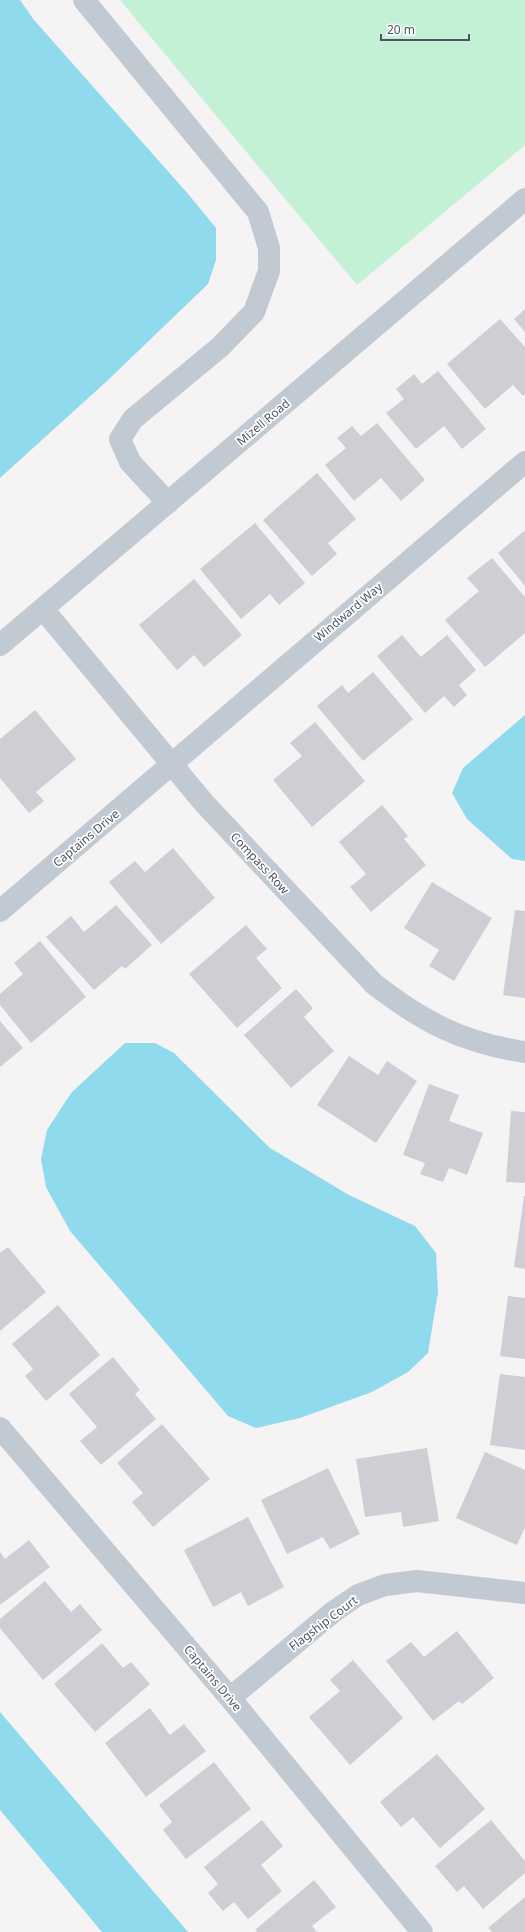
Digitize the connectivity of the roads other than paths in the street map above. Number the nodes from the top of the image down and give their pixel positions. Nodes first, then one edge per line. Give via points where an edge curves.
1 (84, 0) edge
2 (525, 199) edge
3 (525, 462) edge
4 (168, 503) junction
5 (43, 609) junction
6 (0, 645) edge
7 (172, 763) junction
8 (0, 911) edge
9 (525, 1052) edge
10 (0, 1428) edge
11 (525, 1593) edge
12 (230, 1698) junction
13 (422, 1932) edge

1 - 4 street via 258,212 270,248 269,271 254,312 220,347 133,419 120,439 130,462
2 - 4 street, Mizell Road
3 - 7 street, Windward Way
4 - 5 street, Mizell Road
5 - 6 street, Mizell Road
5 - 7 street, Compass Row
7 - 8 street, Captains Drive
7 - 9 street, Compass Row via 204,803 374,984 406,1010 445,1031 490,1046
10 - 12 street, Captains Drive
11 - 12 street, Flagship Court via 417,1581 385,1585 358,1595 334,1612
12 - 13 street, Captains Drive

